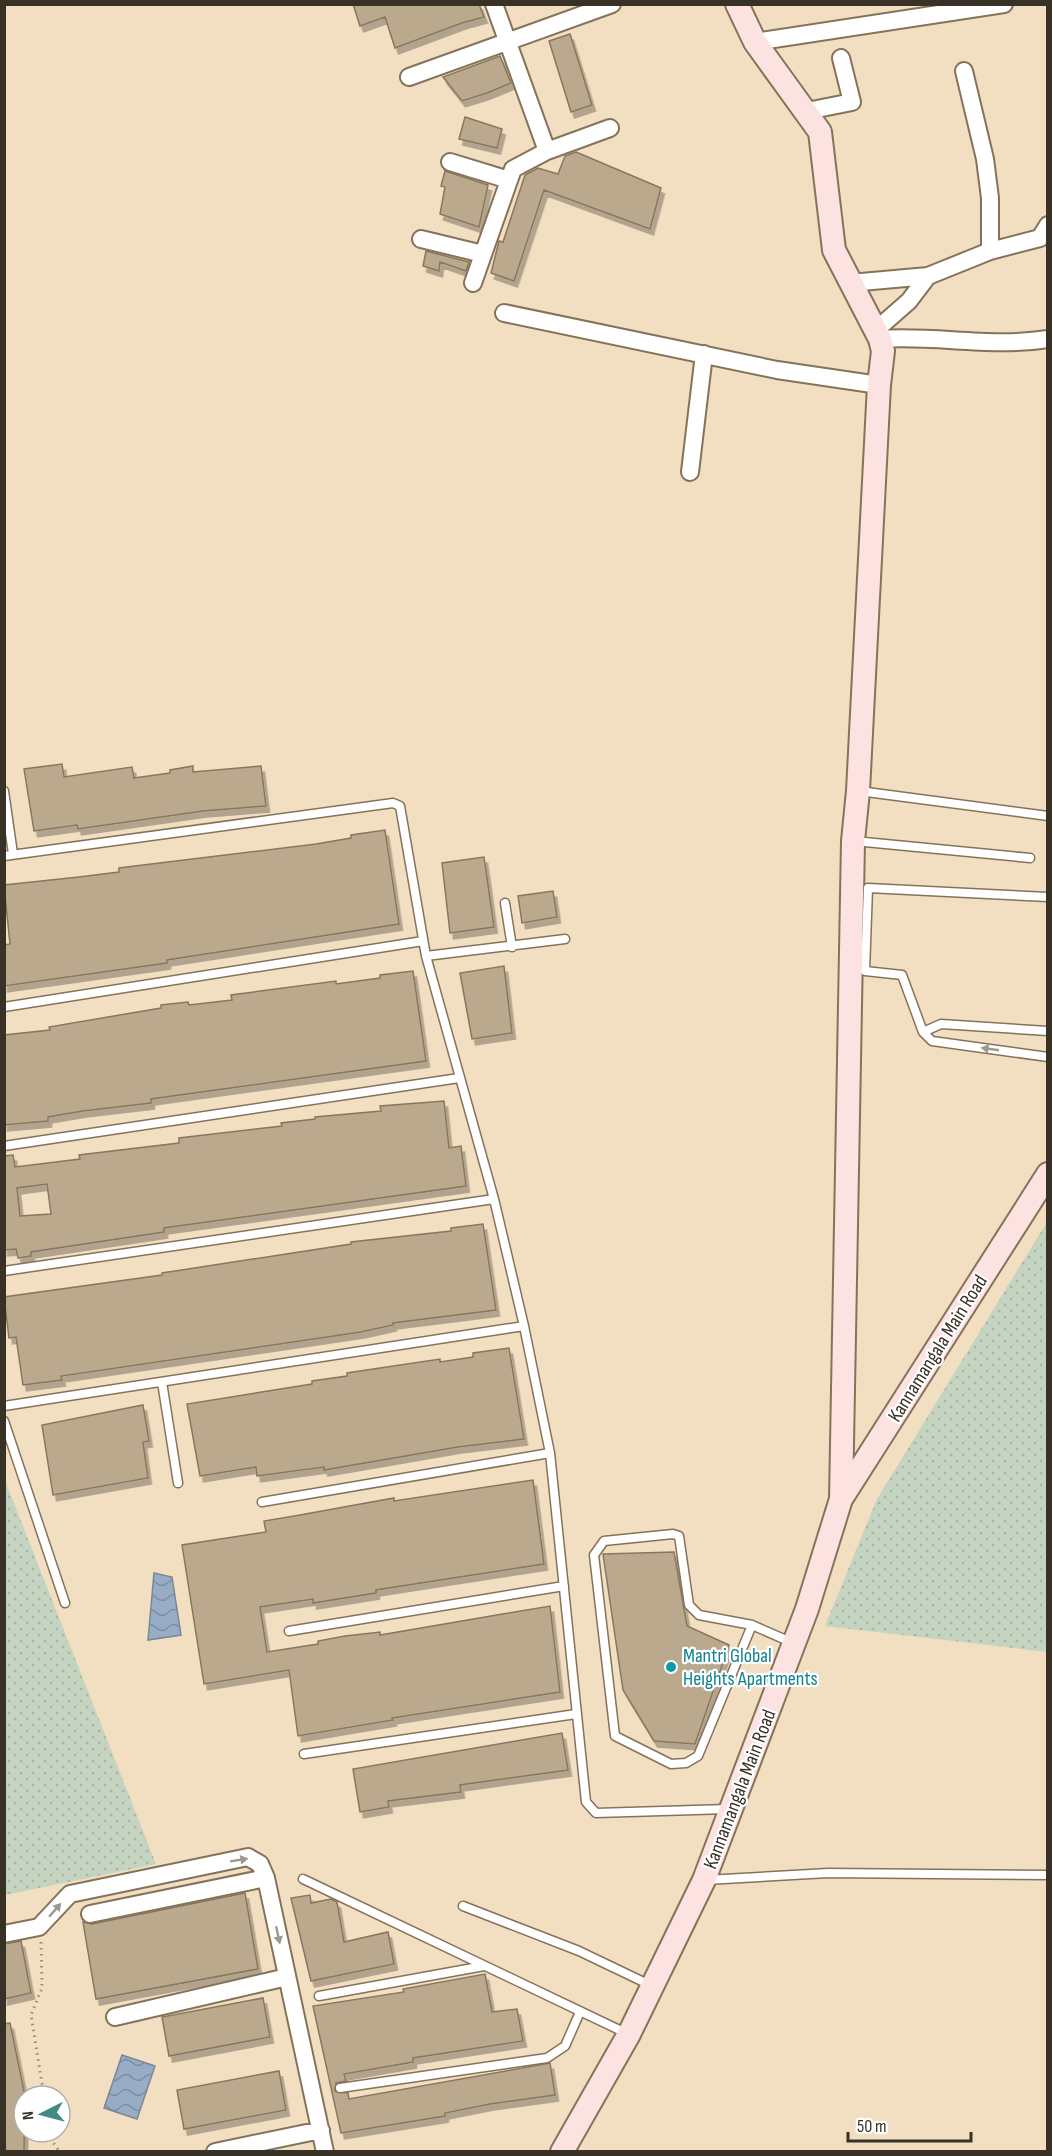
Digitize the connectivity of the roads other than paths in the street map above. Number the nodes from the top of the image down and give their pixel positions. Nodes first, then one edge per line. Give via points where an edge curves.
1 (494, 4) edge
2 (612, 4) edge
3 (737, 4) edge
4 (1004, 4) edge
5 (508, 42) junction
6 (755, 42) junction
7 (841, 58) dead end
8 (964, 71) dead end
9 (410, 77) dead end
10 (807, 111) junction
11 (610, 128) dead end
12 (547, 151) junction
13 (450, 162) dead end
14 (509, 180) junction
15 (1047, 225) edge
16 (421, 239) dead end
17 (990, 251) junction
18 (483, 254) junction
19 (928, 276) junction
20 (473, 283) dead end
21 (850, 283) junction
22 (504, 313) dead end
23 (878, 335) junction
24 (1047, 339) edge
25 (704, 354) junction
26 (879, 385) junction
27 (690, 472) dead end
28 (4, 791) edge
29 (858, 791) junction
30 (1047, 816) edge
31 (853, 841) junction
32 (9, 855) edge
33 (1030, 858) dead end
34 (1047, 897) edge
35 (505, 903) dead end
36 (565, 939) dead end
37 (423, 941) junction
38 (512, 947) junction
39 (426, 956) junction
40 (4, 1007) edge
41 (1047, 1031) edge
42 (923, 1032) junction
43 (1047, 1057) edge
44 (459, 1078) junction
45 (4, 1146) edge
46 (1047, 1174) edge
47 (494, 1198) junction
48 (4, 1271) edge
49 (524, 1326) junction
50 (162, 1382) junction
51 (4, 1406) edge
52 (4, 1421) edge
53 (550, 1453) junction
54 (178, 1483) dead end
55 (841, 1499) junction
56 (262, 1502) dead end
57 (564, 1586) junction
58 (65, 1604) dead end
59 (752, 1625) junction
60 (289, 1631) dead end
61 (794, 1644) junction
62 (576, 1714) junction
63 (304, 1754) dead end
64 (731, 1809) junction
65 (1047, 1875) edge
66 (266, 1878) junction
67 (303, 1879) dead end
68 (704, 1880) junction
69 (463, 1906) dead end
70 (90, 1914) dead end
71 (4, 1934) edge
72 (484, 1966) junction
73 (287, 1977) junction
74 (653, 1987) junction
75 (319, 1996) dead end
76 (580, 2012) junction
77 (115, 2016) dead end
78 (629, 2034) junction
79 (340, 2088) dead end
80 (321, 2130) junction
81 (215, 2151) edge
82 (325, 2151) edge
83 (562, 2151) edge

1 - 5 street
2 - 5 street
3 - 6 street
4 - 6 street
5 - 9 street
5 - 12 street
6 - 10 street
7 - 10 street via 852,102
8 - 17 street via 985,159
10 - 21 street via 820,132 834,250
11 - 12 street
12 - 14 street via 513,169
13 - 14 street
14 - 18 street
15 - 17 street via 1040,238
16 - 18 street
17 - 19 street
18 - 20 street
19 - 21 street
19 - 23 street
21 - 23 street
22 - 25 street
23 - 24 street via 1013,344
23 - 26 street via 883,351
25 - 26 street via 777,370
25 - 27 street
26 - 29 street
28 - 32 lane
29 - 30 lane
29 - 31 street
31 - 33 lane
31 - 55 street
32 - 37 lane via 393,803 402,812
34 - 42 lane via 867,888 865,971 902,975
35 - 38 lane
36 - 38 lane
37 - 39 lane
37 - 40 lane
38 - 39 lane
39 - 44 lane
41 - 42 lane via 941,1023
43 -> 42 lane via 932,1041
44 - 45 lane
44 - 47 lane
46 - 55 street, Kannamangala Main Road
47 - 48 lane
47 - 49 lane
49 - 50 lane
49 - 53 lane
50 - 51 lane
50 - 54 lane
52 - 58 lane
53 - 56 lane
53 - 57 lane
55 - 61 street, Kannamangala Main Road
57 - 60 lane
57 - 62 lane
59 - 59 lane via 698,1756 686,1763 671,1764 615,1736 594,1555 604,1541 679,1536 689,1605 693,1610 699,1615
59 - 61 lane
61 - 64 street, Kannamangala Main Road
62 - 63 lane
62 - 64 lane via 586,1802 596,1813
64 - 68 street, Kannamangala Main Road
65 - 68 lane via 828,1873
66 - 70 street
71 -> 66 street via 39,1927 70,1894 248,1857 260,1864
66 -> 73 street
67 - 72 lane
68 - 74 street, Kannamangala Main Road
69 - 74 lane via 579,1951
72 - 75 lane
72 - 76 lane
73 - 77 street
73 - 80 street
74 - 78 street, Kannamangala Main Road
76 - 78 lane
76 - 79 lane via 565,2046 547,2058
78 - 83 street, Kannamangala Main Road
80 - 81 street
80 - 82 street

